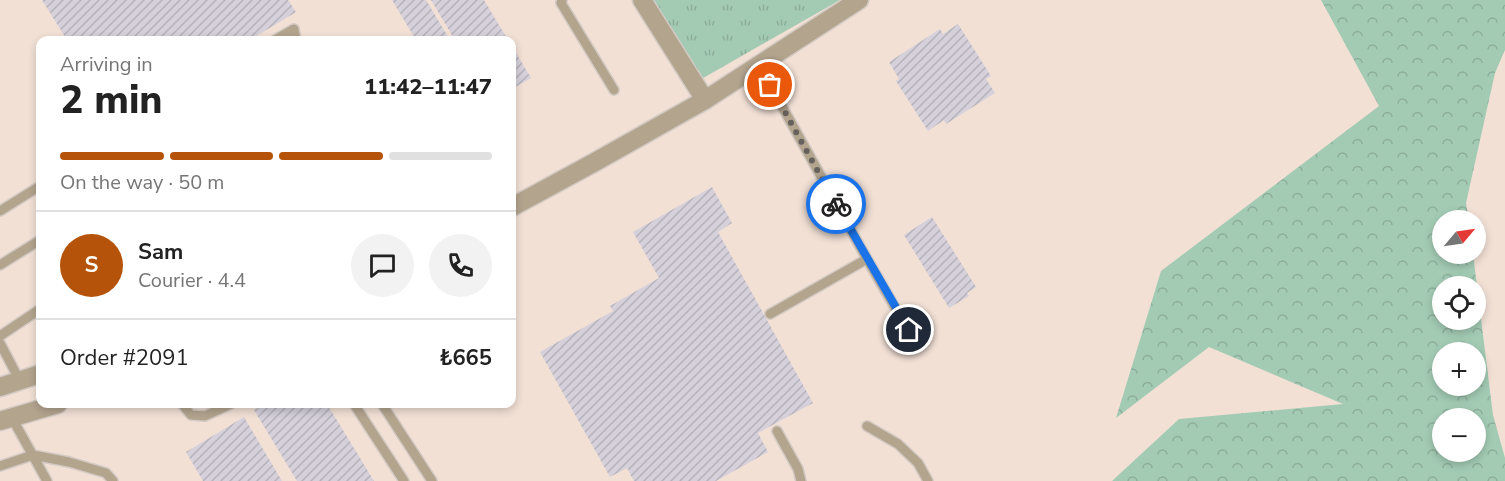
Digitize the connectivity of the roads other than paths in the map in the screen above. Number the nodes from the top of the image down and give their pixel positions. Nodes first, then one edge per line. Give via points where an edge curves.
1 (562, 0) edge
2 (642, 0) edge
3 (859, 0) edge
4 (282, 36) edge
5 (295, 36) edge
6 (759, 65) junction
7 (614, 90) dead end
8 (705, 100) junction
9 (36, 188) edge
10 (516, 205) edge
11 (0, 211) edge
12 (36, 242) edge
13 (867, 259) junction
14 (0, 265) edge
15 (36, 312) edge
16 (770, 314) dead end
17 (909, 330) dead end
18 (0, 336) edge
19 (0, 343) edge
20 (36, 375) edge
21 (20, 381) junction
22 (0, 387) edge
23 (44, 408) edge
24 (185, 408) edge
25 (222, 408) edge
26 (357, 408) edge
27 (385, 408) edge
28 (6, 419) edge
29 (867, 426) dead end
30 (777, 431) dead end
31 (33, 455) junction
32 (0, 466) edge
33 (47, 481) edge
34 (113, 481) edge
35 (404, 481) edge
36 (432, 481) edge
37 (801, 481) edge
38 (928, 481) edge

1 - 7 lane
2 - 8 street
3 - 6 street
4 - 5 lane via 294,29
6 - 8 street
6 - 13 lane
8 - 10 street
9 - 11 lane
12 - 14 lane
13 - 16 lane
13 - 17 lane
15 - 18 lane
19 - 21 lane
20 - 21 street
21 - 22 street
23 - 28 street
24 - 25 lane via 191,416 205,416
26 - 35 lane
27 - 36 lane
28 - 31 lane
29 - 38 lane via 898,444 918,463
30 - 37 lane
31 - 32 lane
31 - 33 lane
31 - 34 lane via 106,473

